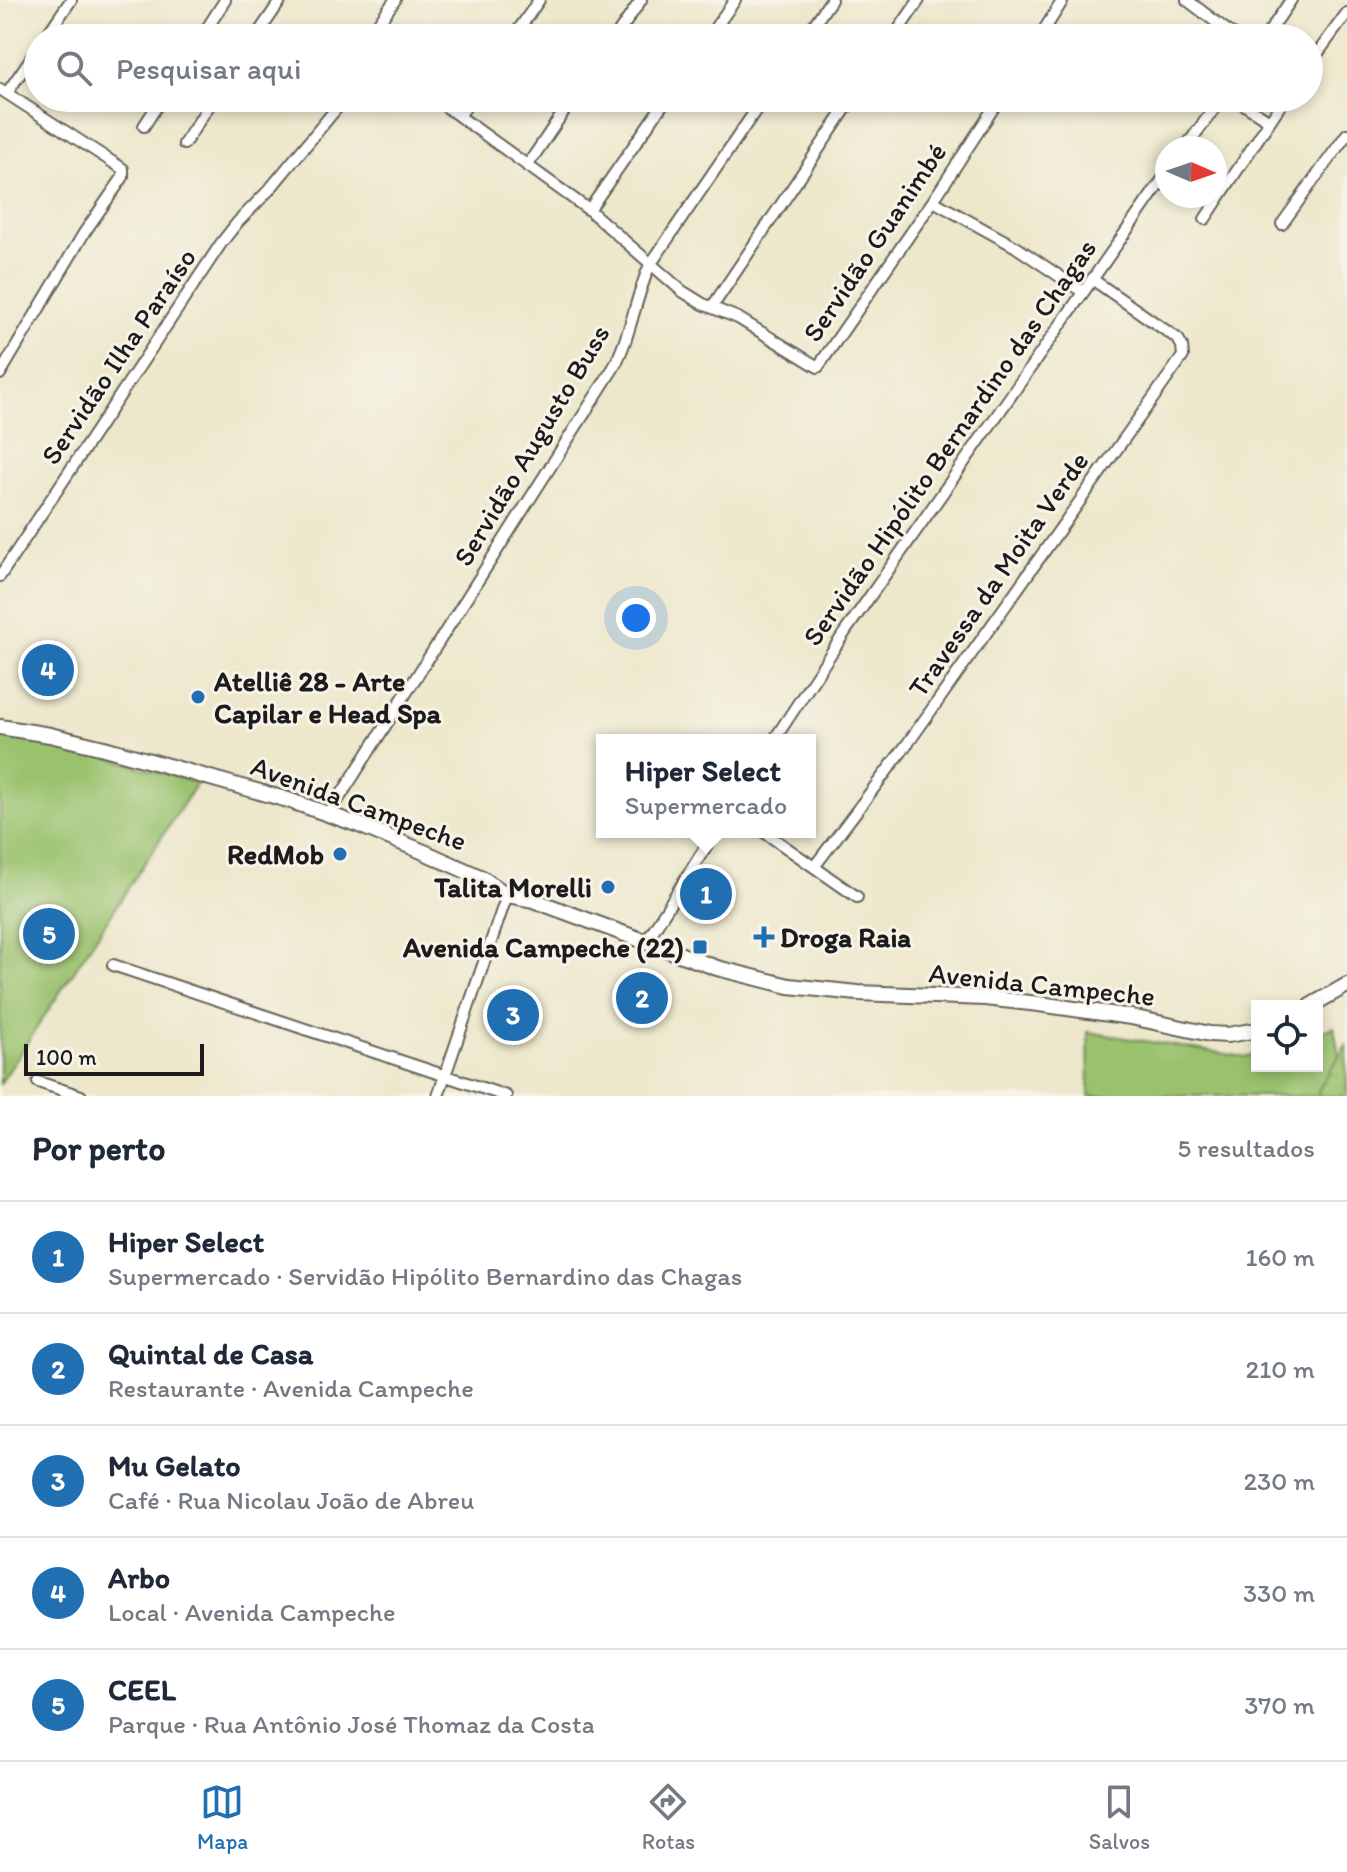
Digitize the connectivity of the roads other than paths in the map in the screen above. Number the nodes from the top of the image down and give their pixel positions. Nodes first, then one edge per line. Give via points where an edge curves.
1 (71, 0) edge
2 (225, 0) edge
3 (281, 0) edge
4 (395, 0) edge
5 (539, 0) edge
6 (641, 0) edge
7 (735, 0) edge
8 (831, 0) edge
9 (919, 0) edge
10 (1063, 0) edge
11 (1187, 0) edge
12 (1291, 0) edge
13 (1347, 13) edge
14 (55, 24) edge
15 (210, 24) edge
16 (265, 24) edge
17 (378, 24) edge
18 (523, 24) edge
19 (625, 24) edge
20 (718, 24) edge
21 (815, 24) edge
22 (903, 24) edge
23 (1048, 24) edge
24 (1219, 24) edge
25 (1275, 24) edge
26 (1323, 46) edge
27 (24, 66) edge
28 (4, 91) edge
29 (24, 104) edge
30 (36, 112) edge
31 (153, 112) edge
32 (205, 112) edge
33 (333, 112) edge
34 (453, 112) edge
35 (462, 112) edge
36 (564, 112) edge
37 (657, 112) edge
38 (754, 112) edge
39 (844, 112) edge
40 (991, 112) edge
41 (1212, 112) edge
42 (1256, 112) edge
43 (1274, 112) edge
44 (459, 116) junction
45 (1268, 120) junction
46 (144, 126) dead end
47 (1347, 134) edge
48 (1194, 136) edge
49 (184, 144) dead end
50 (527, 166) junction
51 (1155, 190) edge
52 (933, 201) junction
53 (589, 210) junction
54 (1205, 219) dead end
55 (1282, 224) dead end
56 (650, 265) junction
57 (1092, 279) junction
58 (1083, 292) junction
59 (712, 307) junction
60 (0, 374) edge
61 (0, 576) edge
62 (0, 727) edge
63 (778, 734) edge
64 (329, 814) junction
65 (711, 838) edge
66 (773, 838) edge
67 (814, 867) junction
68 (507, 895) junction
69 (857, 897) dead end
70 (646, 942) junction
71 (113, 965) dead end
72 (1347, 985) edge
73 (1321, 1000) edge
74 (1251, 1031) edge
75 (445, 1076) junction
76 (38, 1082) dead end
77 (81, 1096) edge
78 (438, 1096) edge
79 (506, 1096) edge

1 - 14 street
2 - 15 street
3 - 16 street
4 - 17 street
5 - 18 street
6 - 19 street
7 - 20 street
8 - 21 street
9 - 22 street
10 - 23 street
11 - 24 street
12 - 25 street
13 - 26 street
27 - 28 street
28 - 29 street
30 - 60 street via 123,169 123,177
31 - 46 street
32 - 49 street
33 - 61 street, Servidão Ilha Paraíso via 222,242
34 - 44 street, Servidão Guanimbé
35 - 44 street
36 - 50 street
37 - 53 street
38 - 56 street, Servidão Augusto Buss
39 - 59 street
40 - 52 street, Servidão Guanimbé
41 - 48 street
42 - 45 street
43 - 45 street
44 - 50 street, Servidão Guanimbé
45 - 54 street
47 - 55 street
50 - 53 street, Servidão Guanimbé
51 - 57 street, Servidão Hipólito Bernardino das Chagas
52 - 58 street
52 - 59 street, Servidão Guanimbé via 818,367
53 - 56 street, Servidão Guanimbé
56 - 59 street, Servidão Guanimbé
56 - 64 street, Servidão Augusto Buss via 614,367
57 - 58 street, Servidão Hipólito Bernardino das Chagas
57 - 67 street, Travessa da Moita Verde via 1178,339 1183,356
58 - 63 street, Servidão Hipólito Bernardino das Chagas
62 - 64 main road, Avenida Campeche via 104,748
64 - 68 main road, Avenida Campeche via 441,859
65 - 70 street
66 - 67 street
67 - 69 street
68 - 70 main road, Avenida Campeche
68 - 75 street
70 - 74 main road, Avenida Campeche via 789,986 985,998 1131,1017 1210,1034
71 - 75 street
72 - 73 main road
75 - 78 street
75 - 79 street
76 - 77 street

